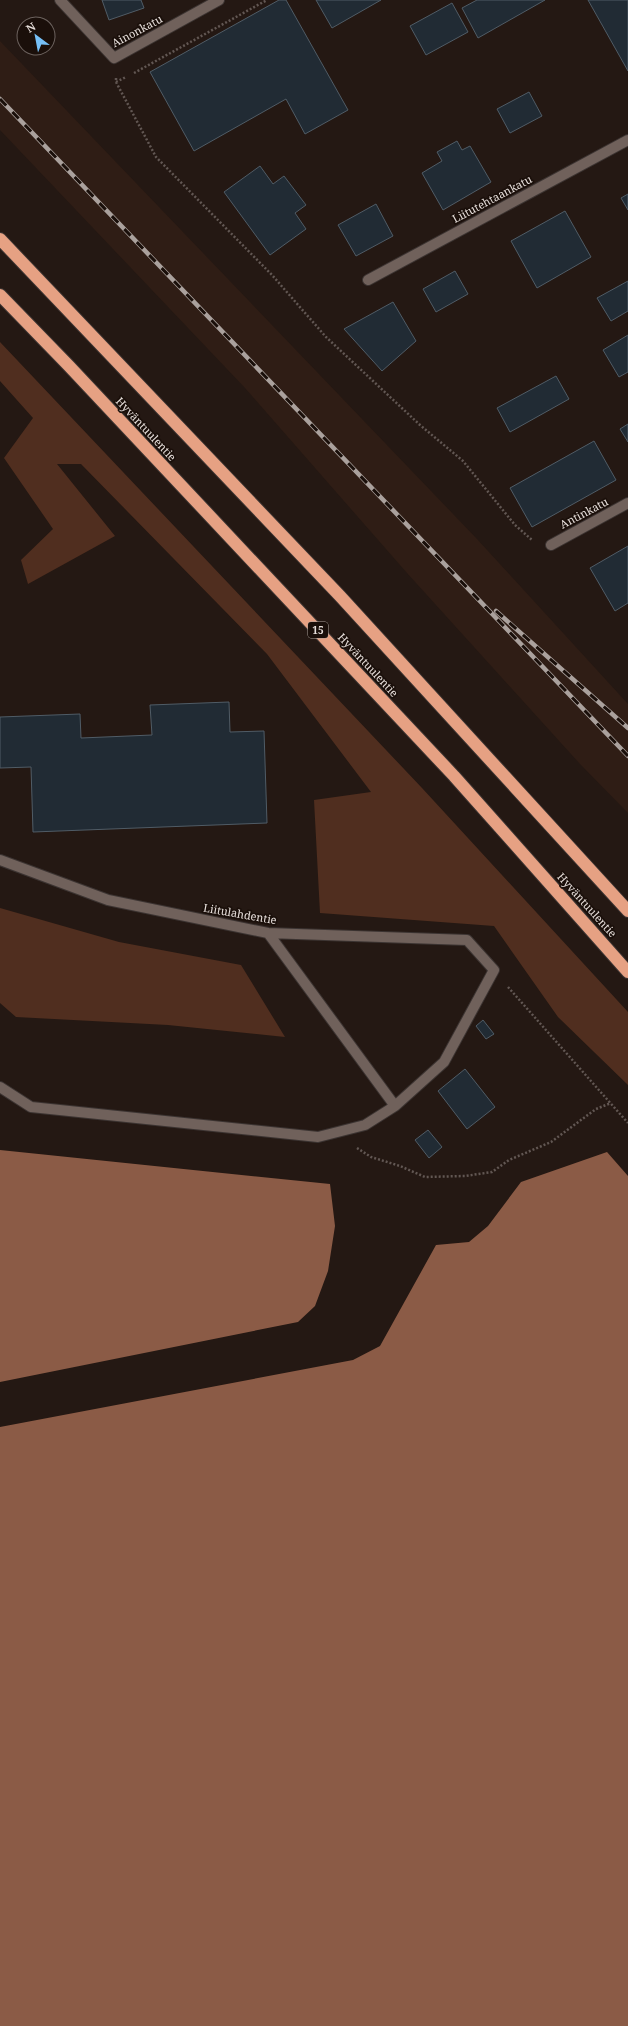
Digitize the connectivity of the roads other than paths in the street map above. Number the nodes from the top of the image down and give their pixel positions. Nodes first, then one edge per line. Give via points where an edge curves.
1 (60, 0) edge
2 (219, 0) edge
3 (628, 140) edge
4 (0, 239) edge
5 (368, 280) dead end
6 (0, 296) edge
7 (628, 503) edge
8 (551, 545) road end
9 (0, 860) edge
10 (628, 911) edge
11 (268, 933) junction
12 (628, 972) edge
13 (0, 1086) edge
14 (395, 1106) junction

1 - 2 street, Ainonkatu via 114,58
3 - 5 street, Liitutehtaankatu
4 - 10 highway via 340,596
6 - 12 highway, Hyväntuulentie / 15 via 454,776
7 - 8 street, Antinkatu
9 - 11 street, Liitulahdentie via 108,900
11 - 14 street
11 - 14 street, Liitulahdentie via 467,940 494,970 444,1062
13 - 14 street via 31,1107 318,1137 365,1124

